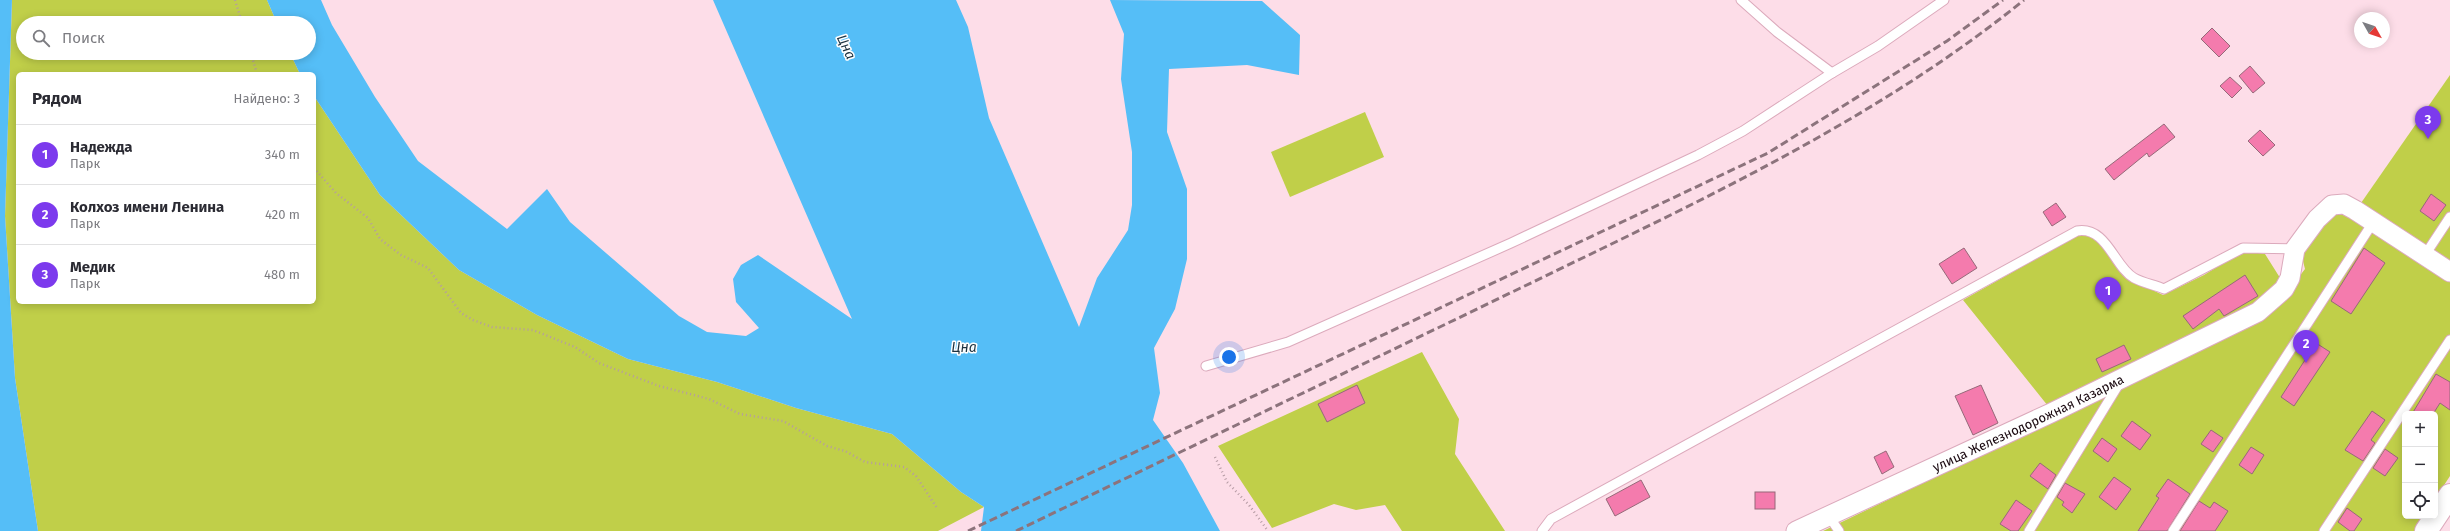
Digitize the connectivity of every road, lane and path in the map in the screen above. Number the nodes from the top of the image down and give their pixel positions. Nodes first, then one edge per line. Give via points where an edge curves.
1 (235, 0) edge
2 (1741, 0) edge
3 (1944, 0) edge
4 (240, 16) edge
5 (253, 60) edge
6 (256, 72) edge
7 (1832, 73) junction
8 (316, 170) edge
9 (2450, 217) edge
10 (2374, 221) junction
11 (2295, 249) junction
12 (2425, 256) junction
13 (2450, 272) edge
14 (2450, 340) edge
15 (1206, 366) dead end
16 (2124, 377) junction
17 (1215, 458) dead end
18 (2450, 495) edge
19 (937, 508) dead end
20 (1828, 515) junction
21 (1268, 531) edge
22 (1542, 531) edge
23 (1796, 531) edge
24 (1839, 531) edge
25 (2029, 531) edge
26 (2173, 531) edge
27 (2324, 531) edge
28 (2426, 531) edge

1 - 4 path
2 - 7 lane via 1777,32
3 - 7 lane via 1878,46
5 - 6 path
7 - 15 lane via 1743,131 1511,243 1288,342
8 - 19 path via 336,193 368,218 380,239 428,268 461,313 473,320 492,327 533,330 569,344 598,362 659,386 709,400 740,414 783,422 827,446 845,451 865,462 904,467 916,476
9 - 12 lane
10 - 11 street via 2344,204 2332,204 2317,219
10 - 12 street
10 - 26 lane
11 - 16 street, улица Железнодорожная Казарма via 2290,278 2284,289 2258,312
11 - 22 lane via 2243,248 2164,289 2133,278 2098,236 2086,230 2077,231 1550,519
12 - 13 street
14 - 27 lane
16 - 20 street, улица Железнодорожная Казарма
16 - 25 lane
17 - 21 path via 1227,482 1249,505
18 - 28 street
20 - 23 street, улица Железнодорожная Казарма
20 - 24 lane

